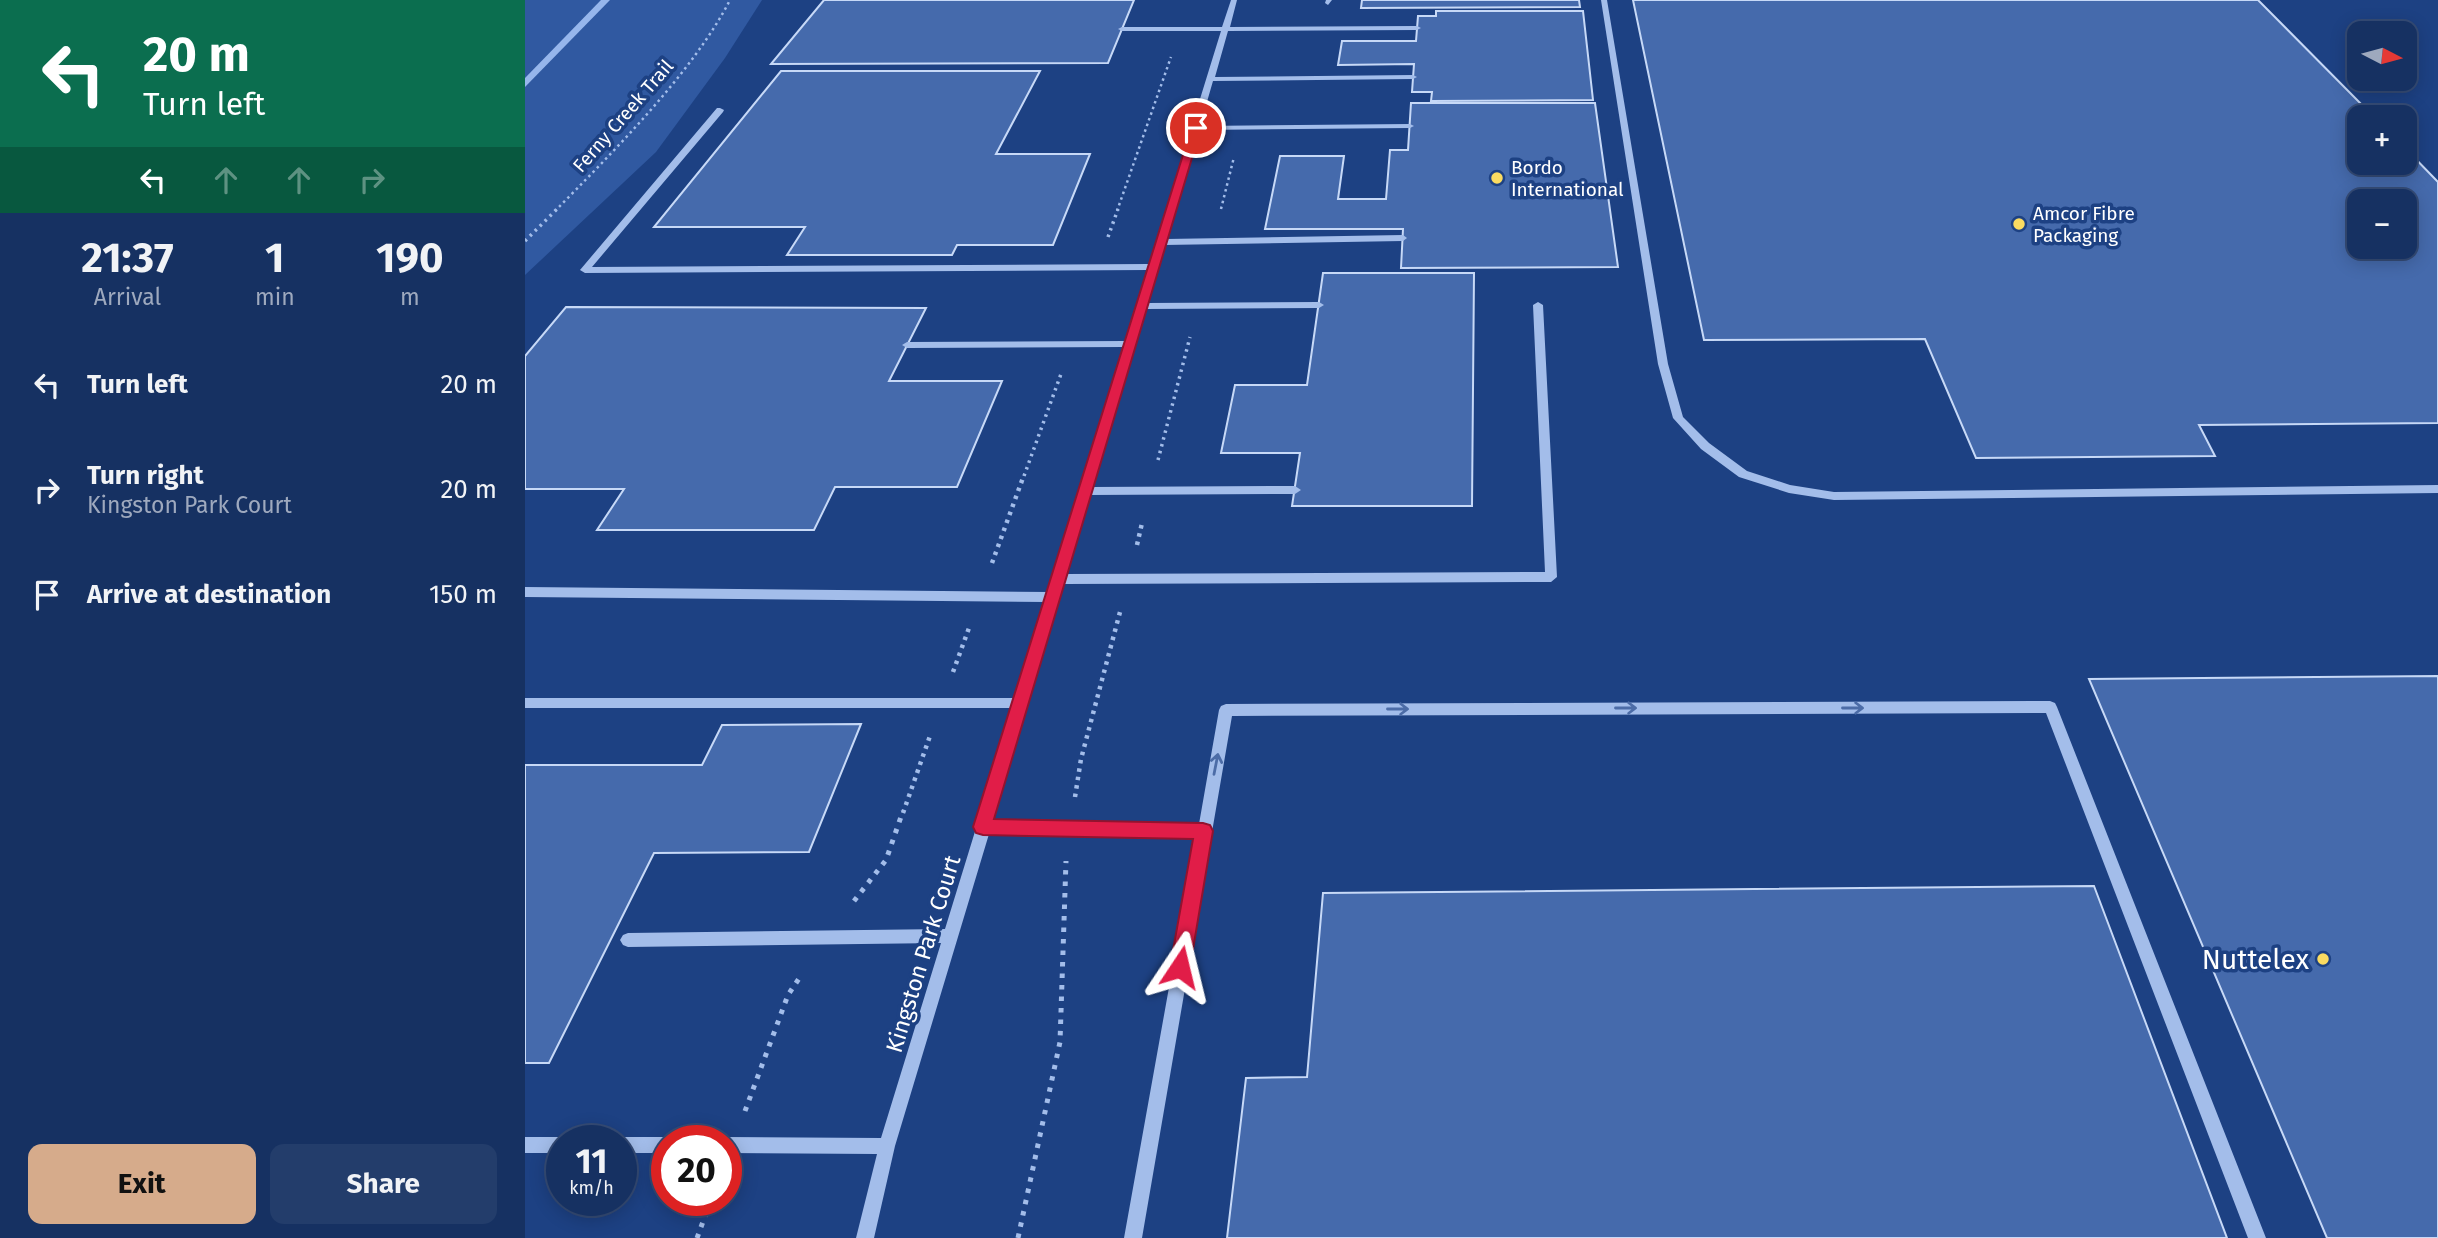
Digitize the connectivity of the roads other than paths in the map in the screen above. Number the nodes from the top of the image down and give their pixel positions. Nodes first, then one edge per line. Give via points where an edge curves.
1 (1234, 0) edge
2 (1604, 0) edge
3 (1417, 27) dead end
4 (1226, 28) junction
5 (1122, 29) dead end
6 (1413, 77) dead end
7 (1210, 79) junction
8 (720, 110) dead end
9 (1410, 126) dead end
10 (1196, 128) junction
11 (1403, 238) dead end
12 (1161, 242) junction
13 (1154, 267) junction
14 (1319, 305) dead end
15 (1538, 305) dead end
16 (1142, 306) junction
17 (1130, 344) junction
18 (907, 345) dead end
19 (2438, 489) edge
20 (1295, 490) dead end
21 (1086, 491) junction
22 (1059, 579) junction
23 (525, 592) edge
24 (1053, 597) junction
25 (525, 703) edge
26 (1019, 703) junction
27 (983, 827) junction
28 (1203, 831) junction
29 (950, 936) junction
30 (628, 940) dead end
31 (525, 1144) edge
32 (546, 1145) edge
33 (742, 1145) edge
34 (887, 1146) junction
35 (865, 1238) edge
36 (1133, 1238) edge
37 (2257, 1238) edge

1 - 4 street, Kingston Park Court
2 - 19 street via 1663,364 1678,418 1743,474 1789,489 1834,496
3 - 4 street
4 - 5 street
4 - 7 street, Kingston Park Court
6 - 7 street
7 - 10 street, Kingston Park Court
8 - 13 street via 585,270
9 - 10 street
10 - 12 street, Kingston Park Court
11 - 12 street
12 - 13 street, Kingston Park Court
13 - 16 street, Kingston Park Court
14 - 16 street
15 - 22 street via 1551,577
16 - 17 street, Kingston Park Court
17 - 18 street
17 - 21 street, Kingston Park Court
20 - 21 street
21 - 22 street, Kingston Park Court
22 - 24 street, Kingston Park Court
23 - 24 street
24 - 26 street, Kingston Park Court
25 - 26 street
26 - 27 street, Kingston Park Court
27 - 28 street
27 - 29 street, Kingston Park Court
28 - 36 street
28 -> 37 street via 1226,710 2050,707
29 - 30 lane
29 - 34 street, Kingston Park Court
31 - 32 street
33 - 34 street
34 - 35 street, Kingston Park Court

